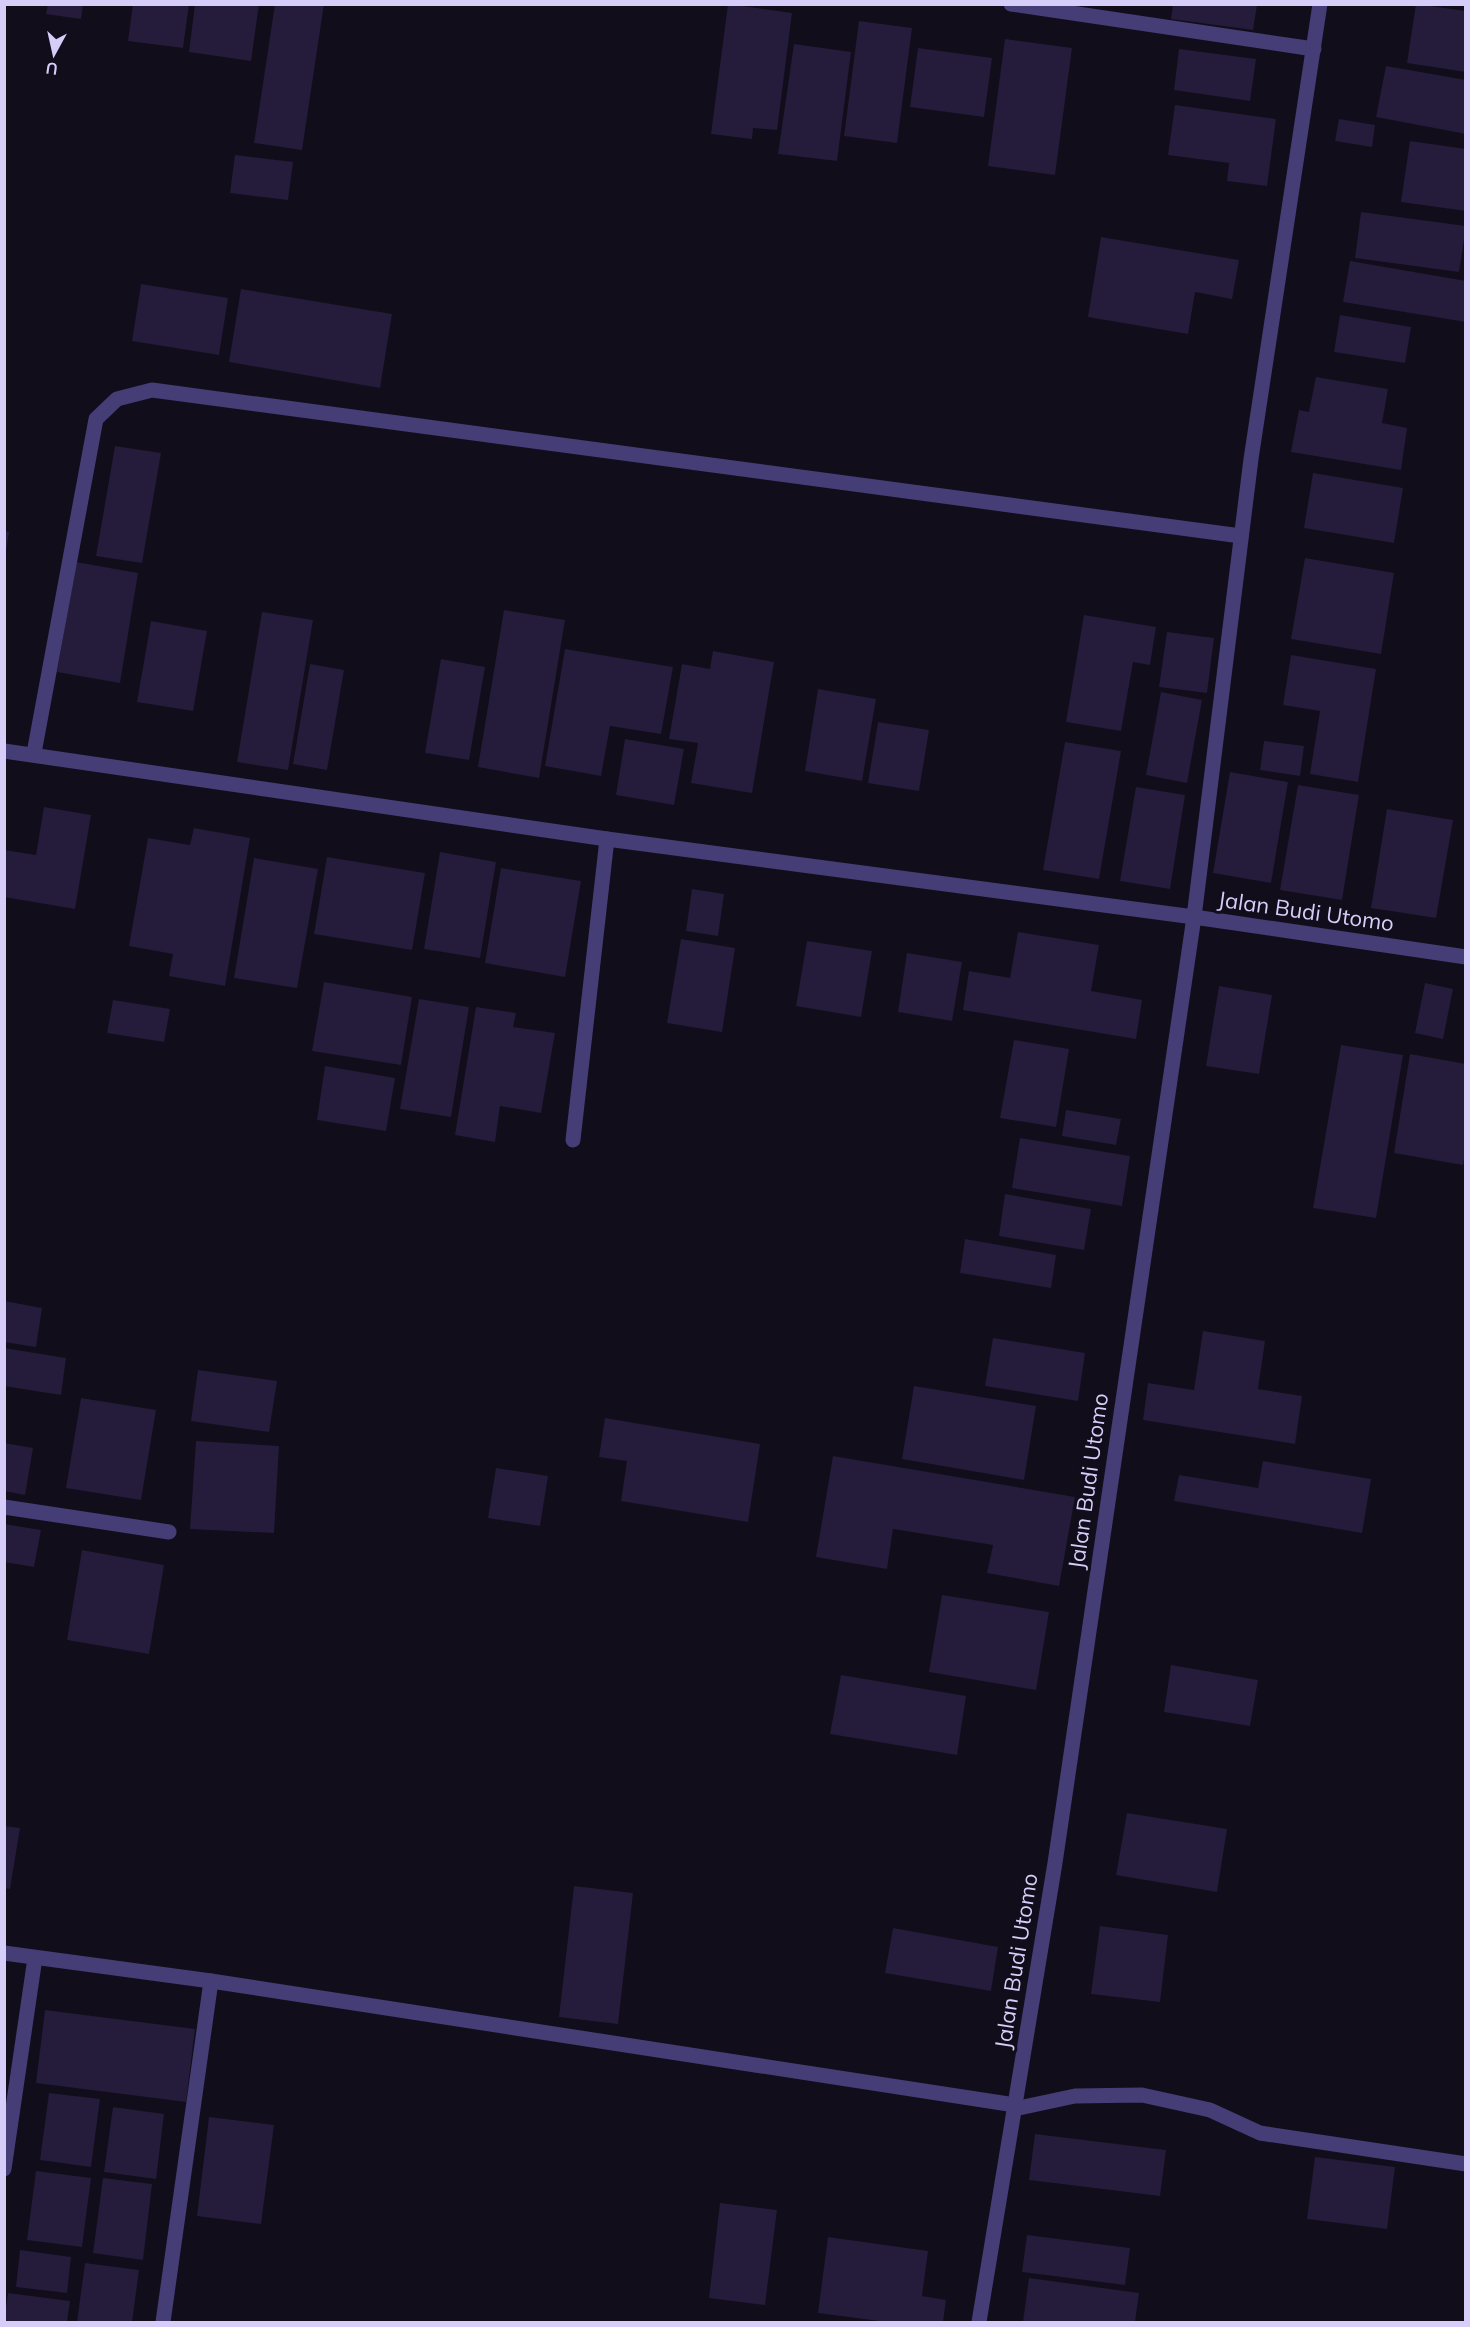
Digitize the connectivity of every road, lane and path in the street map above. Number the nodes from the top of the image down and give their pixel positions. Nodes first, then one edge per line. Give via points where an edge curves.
1 (1011, 4) edge
2 (1320, 4) edge
3 (1314, 49) junction
4 (1241, 536) junction
5 (4, 751) edge
6 (34, 753) junction
7 (607, 838) junction
8 (1194, 917) junction
9 (1466, 957) edge
10 (573, 1140) dead end
11 (4, 1507) edge
12 (169, 1532) dead end
13 (4, 1953) edge
14 (35, 1958) junction
15 (211, 1981) junction
16 (1015, 2107) junction
17 (1466, 2164) edge
18 (4, 2169) edge
19 (163, 2322) edge
20 (979, 2322) edge

1 - 3 street
2 - 3 street
3 - 4 street
4 - 6 street via 152,390 117,399 96,419
4 - 8 street
5 - 6 street
6 - 7 street
7 - 8 street
7 - 10 street
8 - 9 street, Jalan Budi Utomo
8 - 16 street, Jalan Budi Utomo via 1055,1863
11 - 12 street
13 - 14 street
14 - 15 street
14 - 18 street
15 - 16 street
15 - 19 street
16 - 17 street via 1075,2096 1142,2095 1210,2110 1260,2133
16 - 20 street, Jalan Budi Utomo

